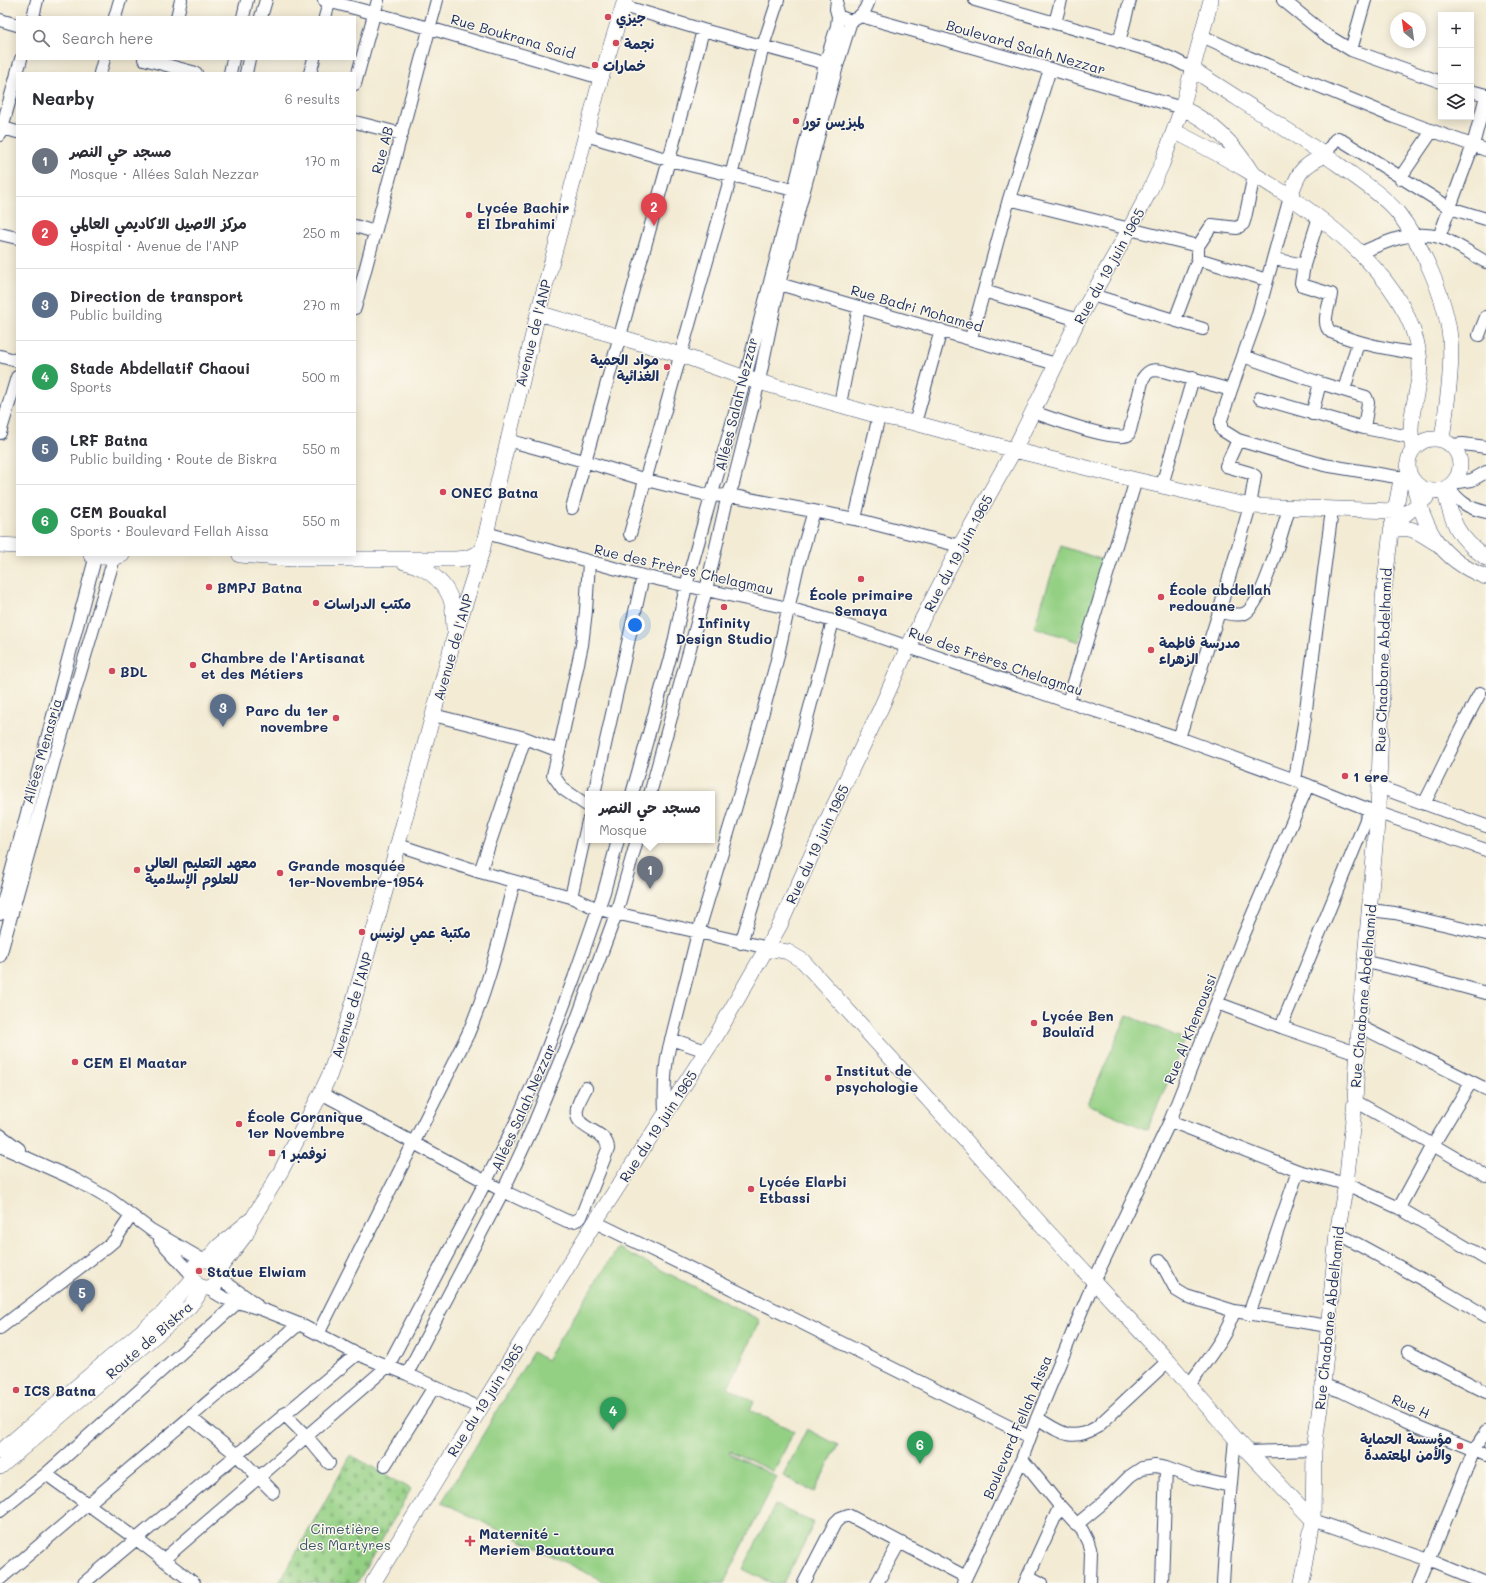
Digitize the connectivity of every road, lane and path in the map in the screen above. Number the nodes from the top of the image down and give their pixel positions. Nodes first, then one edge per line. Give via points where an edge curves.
1 (37, 0) edge
2 (120, 0) edge
3 (181, 0) edge
4 (247, 0) edge
5 (266, 0) edge
6 (328, 0) edge
7 (378, 0) edge
8 (437, 0) edge
9 (778, 0) edge
10 (837, 0) edge
11 (869, 0) edge
12 (975, 0) edge
13 (1061, 0) edge
14 (1130, 0) edge
15 (1211, 0) edge
16 (1283, 0) edge
17 (1365, 0) edge
18 (624, 3) edge
19 (994, 3) edge
20 (375, 14) junction
21 (33, 16) edge
22 (116, 16) edge
23 (177, 16) edge
24 (243, 16) edge
25 (261, 16) edge
26 (325, 16) edge
27 (838, 16) junction
28 (856, 19) junction
29 (0, 20) edge
30 (1055, 23) junction
31 (16, 25) edge
32 (429, 28) junction
33 (702, 30) junction
34 (1202, 36) junction
35 (1119, 42) junction
36 (763, 46) junction
37 (1351, 50) junction
38 (21, 60) edge
39 (104, 60) edge
40 (151, 60) edge
41 (233, 60) edge
42 (249, 60) edge
43 (314, 60) edge
44 (164, 62) edge
45 (831, 65) junction
46 (1050, 69) junction
47 (1192, 69) junction
48 (18, 72) edge
49 (100, 72) edge
50 (193, 72) edge
51 (230, 72) edge
52 (246, 72) edge
53 (310, 72) edge
54 (16, 78) edge
55 (602, 78) junction
56 (356, 80) edge
57 (1438, 81) edge
58 (1474, 92) edge
59 (1486, 95) edge
60 (1182, 108) junction
61 (356, 122) edge
62 (1, 130) edge
63 (1174, 131) junction
64 (1432, 131) junction
65 (16, 132) edge
66 (402, 134) junction
67 (586, 135) junction
68 (1473, 145) junction
69 (1486, 150) edge
70 (1325, 155) junction
71 (669, 160) junction
72 (1254, 175) junction
73 (731, 176) junction
74 (1400, 178) junction
75 (794, 190) junction
76 (1290, 197) junction
77 (1009, 199) junction
78 (1450, 208) junction
79 (1319, 217) junction
80 (1486, 219) edge
81 (356, 226) edge
82 (1129, 230) junction
83 (375, 232) junction
84 (0, 234) edge
85 (1413, 236) junction
86 (1439, 237) junction
87 (16, 238) edge
88 (1198, 246) junction
89 (1360, 253) junction
90 (1198, 259) junction
91 (1274, 259) junction
92 (1486, 262) edge
93 (1304, 265) junction
94 (1267, 280) junction
95 (774, 283) junction
96 (984, 291) junction
97 (1092, 295) junction
98 (356, 304) edge
99 (859, 307) junction
100 (538, 312) junction
101 (1486, 316) edge
102 (1078, 320) junction
103 (1175, 320) junction
104 (1203, 329) dead end
105 (942, 330) junction
106 (1480, 335) dead end
107 (620, 336) junction
108 (971, 338) junction
109 (1358, 343) junction
110 (1420, 354) junction
111 (681, 355) junction
112 (0, 356) edge
113 (1243, 356) junction
114 (16, 361) edge
115 (1056, 364) junction
116 (1193, 378) junction
117 (16, 380) edge
118 (752, 380) junction
119 (1320, 383) junction
120 (1231, 390) junction
121 (1344, 390) junction
122 (1260, 398) dead end
123 (840, 404) junction
124 (1033, 412) junction
125 (1312, 414) junction
126 (879, 416) junction
127 (915, 424) junction
128 (1364, 428) junction
129 (0, 433) edge
130 (507, 440) junction
131 (1238, 440) junction
132 (1412, 443) junction
133 (1446, 443) junction
134 (1486, 447) edge
135 (1014, 450) junction
136 (584, 461) junction
137 (1486, 472) edge
138 (1408, 478) junction
139 (646, 480) junction
140 (1136, 480) junction
141 (1162, 485) junction
142 (1445, 488) junction
143 (728, 495) junction
144 (711, 496) junction
145 (1419, 505) junction
146 (1250, 506) junction
147 (572, 508) dead end
148 (1289, 508) junction
149 (1332, 510) junction
150 (814, 511) junction
151 (1486, 512) edge
152 (855, 520) junction
153 (1393, 522) junction
154 (486, 533) junction
155 (630, 534) dead end
156 (0, 545) edge
157 (1439, 545) junction
158 (16, 546) edge
159 (960, 546) junction
160 (482, 551) junction
161 (94, 556) edge
162 (118, 556) edge
163 (266, 556) edge
164 (293, 557) edge
165 (1486, 558) edge
166 (393, 560) junction
167 (589, 562) junction
168 (643, 576) junction
169 (1486, 577) edge
170 (686, 586) junction
171 (706, 590) junction
172 (788, 608) junction
173 (1219, 612) junction
174 (833, 621) junction
175 (454, 638) junction
176 (908, 647) junction
177 (1480, 693) dead end
178 (1068, 702) junction
179 (433, 715) junction
180 (525, 738) junction
181 (1179, 738) junction
182 (559, 750) junction
183 (1295, 780) junction
184 (1308, 785) junction
185 (1379, 786) junction
186 (595, 791) edge
187 (633, 791) edge
188 (651, 791) edge
189 (585, 804) edge
190 (1424, 804) junction
191 (1374, 811) junction
192 (1486, 826) edge
193 (585, 834) edge
194 (617, 843) edge
195 (636, 843) edge
196 (398, 845) junction
197 (1486, 850) edge
198 (19, 865) junction
199 (480, 872) junction
200 (514, 882) junction
201 (571, 897) junction
202 (598, 909) junction
203 (1370, 910) junction
204 (0, 914) edge
205 (616, 914) junction
206 (698, 933) junction
207 (1486, 934) edge
208 (741, 942) junction
209 (768, 948) junction
210 (0, 956) edge
211 (1366, 962) junction
212 (1486, 993) edge
213 (1217, 1003) junction
214 (1359, 1026) junction
215 (1281, 1027) junction
216 (671, 1039) junction
217 (706, 1051) junction
218 (1357, 1053) junction
219 (1471, 1082) junction
220 (586, 1088) dead end
221 (1486, 1089) edge
222 (322, 1093) junction
223 (1354, 1102) junction
224 (665, 1112) junction
225 (1170, 1122) junction
226 (0, 1135) edge
227 (414, 1141) junction
228 (1433, 1145) junction
229 (0, 1146) edge
230 (36, 1161) junction
231 (1298, 1171) junction
232 (1486, 1176) edge
233 (486, 1181) junction
234 (1346, 1184) junction
235 (503, 1191) junction
236 (1399, 1208) junction
237 (131, 1216) junction
238 (595, 1222) junction
239 (151, 1230) junction
240 (1337, 1233) junction
241 (1486, 1259) edge
242 (1160, 1260) dead end
243 (205, 1275) junction
244 (1094, 1281) junction
245 (237, 1303) junction
246 (261, 1309) junction
247 (1234, 1311) junction
248 (1249, 1314) junction
249 (1486, 1316) edge
250 (299, 1324) junction
251 (1328, 1326) junction
252 (0, 1328) edge
253 (318, 1334) junction
254 (1408, 1352) dead end
255 (357, 1354) junction
256 (1168, 1361) junction
257 (388, 1366) junction
258 (407, 1374) junction
259 (1189, 1385) junction
260 (1323, 1385) junction
261 (434, 1387) junction
262 (1486, 1392) edge
263 (480, 1408) junction
264 (284, 1414) junction
265 (191, 1418) junction
266 (1037, 1418) junction
267 (1486, 1432) edge
268 (307, 1437) junction
269 (1030, 1437) junction
270 (1235, 1438) junction
271 (1314, 1450) junction
272 (1474, 1450) junction
273 (0, 1452) edge
274 (1248, 1452) junction
275 (237, 1455) junction
276 (1486, 1455) edge
277 (1022, 1459) junction
278 (329, 1463) dead end
279 (385, 1465) dead end
280 (0, 1467) edge
281 (1166, 1468) junction
282 (46, 1474) junction
283 (260, 1478) junction
284 (1230, 1486) junction
285 (273, 1492) dead end
286 (87, 1504) junction
287 (1060, 1506) junction
288 (0, 1511) edge
289 (1313, 1520) junction
290 (1076, 1525) junction
291 (136, 1539) junction
292 (899, 1542) junction
293 (164, 1559) junction
294 (1429, 1560) junction
295 (0, 1579) edge
296 (1027, 1579) edge
297 (964, 1580) edge
298 (84, 1583) edge
299 (194, 1583) edge
300 (373, 1583) edge
301 (804, 1583) edge
302 (877, 1583) edge
303 (1041, 1583) edge
304 (1090, 1583) edge
305 (1162, 1583) edge
306 (1224, 1583) edge
307 (1302, 1583) edge
308 (1420, 1583) edge
309 (1485, 1583) edge

1 - 21 street
2 - 22 street
3 - 23 street
4 - 24 street
5 - 25 street
6 - 20 street, Rue Boukrana Said
6 - 26 street
7 - 20 street
8 - 32 street, Rue AB
9 - 36 street
10 - 27 street
11 - 28 street, Allées Salah Nezzar via 867,7
12 - 19 street
13 - 30 street
14 - 35 street
15 - 34 main road, Rue du 19 juin 1965
16 - 37 street via 1325,34
17 - 37 street
18 - 33 street
18 - 55 main road, Avenue de l'ANP
19 - 30 street
20 - 32 street, Rue Boukrana Said
20 - 56 street
27 - 28 street, Boulevard Salah Nezzar
27 - 45 street
28 - 45 street, Allées Salah Nezzar
28 - 46 street, Boulevard Salah Nezzar
29 - 31 street
30 - 35 street
32 - 55 street, Rue Boukrana Said
32 - 66 street, Rue AB
33 - 36 street
33 - 71 street
34 - 47 main road, Rue du 19 juin 1965
34 - 64 street
35 - 47 street via 1156,52
36 - 45 street
36 - 73 street
37 - 57 street
38 - 48 street
39 - 49 street
40 - 44 street
41 - 51 street
42 - 52 street
43 - 53 street
44 - 50 street
45 - 75 street
45 - 95 street, Allées Salah Nezzar
46 - 60 street, Boulevard Salah Nezzar
46 - 77 street
47 - 60 main road, Rue du 19 juin 1965
47 - 70 main road
54 - 62 street
55 - 67 main road, Avenue de l'ANP
58 - 59 street
59 - 68 street
60 - 63 main road, Rue du 19 juin 1965
60 - 72 main road via 1212,125 1228,139
61 - 66 street
62 - 65 street
63 - 72 main road
63 - 82 main road, Rue du 19 juin 1965 via 1150,190
64 - 68 street
64 - 74 street
66 - 83 street, Rue AB
67 - 71 street
67 - 100 main road, Avenue de l'ANP
68 - 69 street
68 - 78 street
70 - 74 street via 1338,138
70 - 76 main road via 1311,162 1299,173
70 - 85 main road via 1374,190 1397,213
71 - 73 street
71 - 107 street
72 - 76 main road
72 - 88 street via 1243,224 1237,228 1212,225
73 - 75 street
73 - 111 street
74 - 78 street
75 - 95 street
76 - 79 main road
76 - 91 street
77 - 82 street
77 - 96 street
78 - 80 street
78 - 86 street
79 - 89 main road
79 - 93 street
81 - 83 street
82 - 88 street
82 - 97 main road, Rue du 19 juin 1965
83 - 98 street, Rue AB
84 - 87 street
85 - 86 street
85 - 89 street
85 - 133 main road via 1433,277 1445,311 1450,337
86 - 92 street
88 - 90 street
89 - 110 main road via 1407,313
90 - 94 street
90 - 103 street
91 - 93 street
91 - 94 street
93 - 109 street via 1302,285 1330,294 1326,318 1329,330
94 - 113 street
95 - 99 street, Rue Badri Mohamed
95 - 118 street, Allées Salah Nezzar
96 - 102 street
96 - 108 street
97 - 102 main road, Rue du 19 juin 1965
97 - 103 street
99 - 105 street, Rue Badri Mohamed
99 - 123 street
100 - 107 main road
100 - 130 main road, Avenue de l'ANP
101 - 106 street
102 - 115 main road, Rue du 19 juin 1965
103 - 104 street
105 - 108 street, Rue Badri Mohamed
105 - 127 street
107 - 111 main road
107 - 136 street
108 - 115 street, Rue Badri Mohamed
109 - 110 street
109 - 121 street
110 - 132 main road via 1420,371 1410,424
111 - 118 main road
111 - 139 street
112 - 114 street
113 - 119 street
113 - 120 street
115 - 124 main road, Rue du 19 juin 1965
116 - 120 street
116 - 124 street via 1156,369 1148,371 1143,378 1130,430 1124,437 1106,435
116 - 141 street
117 - 129 street
118 - 123 main road
118 - 143 street, Allées Salah Nezzar via 733,484
118 - 144 street
119 - 121 street
119 - 125 street
120 - 131 street via 1221,426 1222,430
121 - 128 street via 1368,400
122 - 125 street
123 - 126 main road
124 - 135 main road, Rue du 19 juin 1965
125 - 128 street
126 - 127 main road
126 - 152 street
127 - 135 main road
128 - 132 street
130 - 136 street
130 - 154 main road, Avenue de l'ANP
131 - 138 street via 1324,465
131 - 146 street via 1226,466 1255,476
132 - 133 main road via 1432,439
132 - 138 main road via 1407,465
133 - 134 street
133 - 142 main road via 1457,454 1460,464 1458,474
135 - 140 main road
135 - 159 main road, Rue du 19 juin 1965
136 - 139 street
136 - 147 street
137 - 142 street via 1472,480
138 - 142 main road via 1427,490
138 - 145 main road
138 - 153 main road, Rue Chaabane Abdelhamid via 1400,485
139 - 144 street
139 - 155 street
140 - 141 main road
140 - 178 street
141 - 146 main road
142 - 145 main road
142 - 151 street via 1467,506
142 - 165 main road via 1455,526 1466,543
143 - 144 street
143 - 150 street
143 - 171 street, Allées Salah Nezzar
144 - 170 street
145 - 153 main road
145 - 157 main road via 1428,528
146 - 148 main road
146 - 173 street
148 - 149 main road
148 - 173 street via 1262,590 1252,607 1242,615
149 - 153 main road
149 - 183 street
150 - 152 street
150 - 172 street
152 - 159 street
153 - 157 main road
153 - 185 main road, Rue Chaabane Abdelhamid via 1383,599
154 - 160 main road, Avenue de l'ANP
154 - 167 street, Rue des Frères Chelagmau
156 - 158 main road
157 - 169 main road via 1462,564
159 - 176 main road, Rue du 19 juin 1965
160 - 166 main road via 467,558
160 - 175 main road, Avenue de l'ANP
161 - 198 street
162 - 198 street, Allées Menasria
163 - 164 main road
164 - 166 main road
166 - 175 main road via 416,565 440,582 450,597
167 - 168 street, Rue des Frères Chelagmau
167 - 182 street via 582,645
168 - 170 street, Rue des Frères Chelagmau
168 - 186 street
170 - 171 street, Rue des Frères Chelagmau
170 - 187 street via 673,647
171 - 172 street, Rue des Frères Chelagmau
171 - 188 street, Allées Salah Nezzar
172 - 174 street, Rue des Frères Chelagmau
172 - 206 street via 751,756
173 - 181 street
174 - 176 street, Rue des Frères Chelagmau
174 - 208 street via 786,797
175 - 179 main road, Avenue de l'ANP
176 - 178 street, Rue des Frères Chelagmau
176 - 209 main road, Rue du 19 juin 1965
177 - 190 street
178 - 181 street, Rue des Frères Chelagmau
179 - 180 street
179 - 196 main road, Avenue de l'ANP
180 - 182 street
180 - 199 street
181 - 183 street, Rue des Frères Chelagmau
182 - 189 street via 553,775 562,789
183 - 184 street, Rue des Frères Chelagmau
184 - 191 street, Rue des Frères Chelagmau
184 - 213 street, Rue Al Khemoussi
185 - 190 street
185 - 191 main road, Rue Chaabane Abdelhamid
190 - 192 street
191 - 197 street, Rue des Frères Chelagmau
191 - 203 main road, Rue Chaabane Abdelhamid
191 - 215 street
193 - 201 street
194 - 202 street
195 - 205 street, Allées Salah Nezzar
196 - 199 street
196 - 222 main road, Avenue de l'ANP via 350,1014
198 - 204 street
198 - 210 street, Allées Menasria
199 - 200 street
200 - 201 street
200 - 227 street via 482,1002
201 - 202 street
202 - 205 street
202 - 233 street via 540,1068
203 - 207 street via 1395,913
203 - 211 main road, Rue Chaabane Abdelhamid
205 - 206 street
205 - 235 street, Allées Salah Nezzar via 532,1131
206 - 208 street
206 - 216 street
208 - 209 street
209 - 217 main road, Rue du 19 juin 1965
209 - 244 main road via 788,952 803,961
211 - 212 street
211 - 214 main road, Rue Chaabane Abdelhamid
213 - 215 street
213 - 225 street, Rue Al Khemoussi
214 - 218 main road, Rue Chaabane Abdelhamid
214 - 219 street
215 - 218 street
216 - 217 street
216 - 224 street via 665,1064
217 - 224 main road, Rue du 19 juin 1965
218 - 223 main road, Rue Chaabane Abdelhamid
219 - 221 street
219 - 228 street
220 - 235 street via 577,1108 577,1117 580,1123 606,1142 608,1149 581,1217 572,1222 567,1221
222 - 227 street
222 - 243 main road, Avenue de l'ANP via 246,1234
223 - 228 street
223 - 234 main road, Rue Chaabane Abdelhamid
224 - 238 main road, Rue du 19 juin 1965
225 - 231 street
225 - 244 street, Rue Al Khemoussi
226 - 230 street
227 - 233 street
227 - 253 street
228 - 232 street
228 - 236 street
229 - 230 street
230 - 237 street via 94,1190
231 - 234 street
231 - 248 street
233 - 235 street
233 - 257 street
234 - 236 street
234 - 240 main road, Rue Chaabane Abdelhamid
235 - 258 street, Allées Salah Nezzar
236 - 241 street
237 - 239 street
237 - 252 street via 110,1248
238 - 263 main road, Rue du 19 juin 1965
238 - 269 street
239 - 243 street
239 - 243 street
240 - 249 street
240 - 251 main road, Rue Chaabane Abdelhamid
242 - 247 street via 1176,1290 1181,1294
243 - 245 street via 220,1297
243 - 246 street
243 - 273 main road, Route de Biskra
243 - 280 main road, Route de Biskra via 197,1297 189,1307
244 - 256 main road
244 - 266 street, Boulevard Fellah Aissa
245 - 246 street
245 - 282 street
246 - 250 street
247 - 248 street
247 - 259 street via 1221,1339
248 - 251 street
250 - 253 street
250 - 265 street
251 - 260 main road, Rue Chaabane Abdelhamid
253 - 255 street
254 - 262 street
255 - 257 street
255 - 264 street
256 - 259 main road
256 - 266 street via 1088,1433 1066,1434
257 - 258 street
257 - 268 street
258 - 261 street
259 - 270 main road
260 - 271 main road, Rue Chaabane Abdelhamid
260 - 272 street, Rue H
261 - 263 street
261 - 279 street
263 - 300 main road, Rue du 19 juin 1965
264 - 268 street
264 - 275 street
265 - 275 street
265 - 286 street
266 - 269 street, Boulevard Fellah Aissa
267 - 272 street
268 - 278 street
268 - 283 street
269 - 277 street, Boulevard Fellah Aissa
270 - 274 main road
270 - 284 street
271 - 274 street
271 - 289 main road, Rue Chaabane Abdelhamid
272 - 276 street, Rue H
272 - 294 street
274 - 289 main road
275 - 283 street
275 - 291 street
277 - 287 street
277 - 297 street, Boulevard Fellah Aissa
281 - 284 street via 1194,1478
281 - 290 street via 1142,1468
281 - 305 street
282 - 286 street
282 - 288 street
283 - 285 street
283 - 293 street
284 - 306 street
286 - 291 street
286 - 295 street
287 - 290 street
287 - 296 street
289 - 294 street
289 - 307 main road, Rue Chaabane Abdelhamid
290 - 304 street via 1082,1530 1091,1552
291 - 293 street
291 - 298 street
292 - 297 street
292 - 301 street via 854,1518 844,1516 835,1523
292 - 302 street
293 - 299 street
294 - 308 street
294 - 309 street
296 - 303 street

